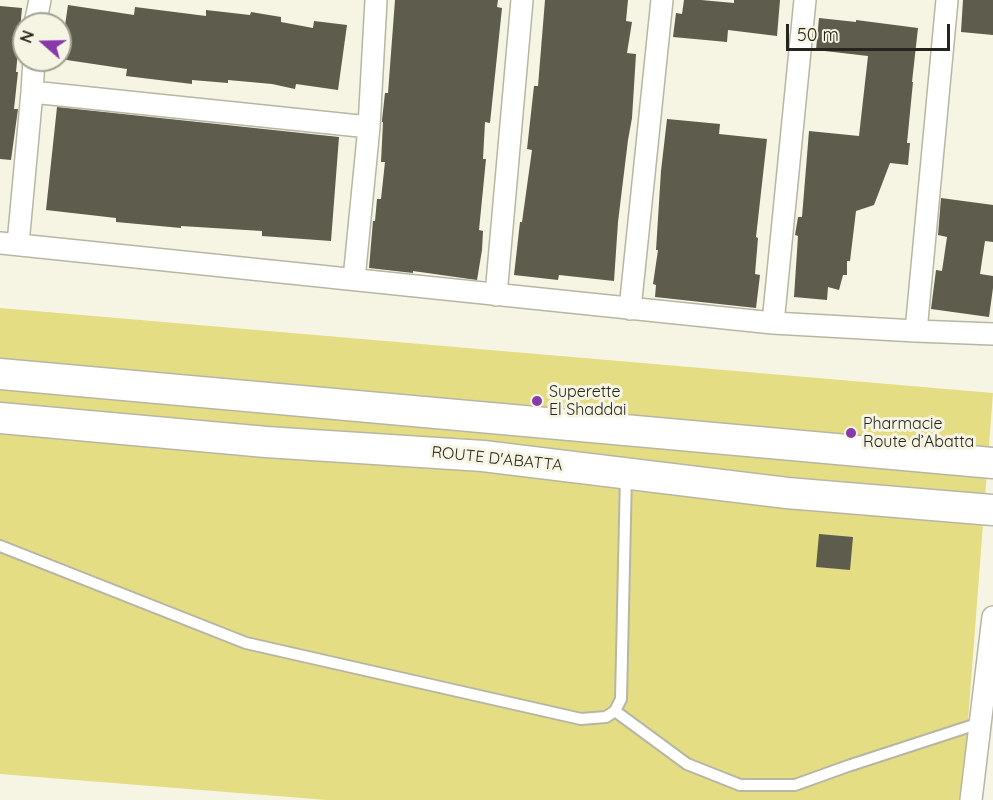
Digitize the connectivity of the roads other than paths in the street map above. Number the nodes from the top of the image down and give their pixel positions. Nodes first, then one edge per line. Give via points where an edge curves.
1 (376, 0) edge
2 (522, 0) edge
3 (662, 0) edge
4 (805, 0) edge
5 (947, 0) edge
6 (33, 72) edge
7 (32, 92) junction
8 (369, 127) junction
9 (9, 244) edge
10 (354, 279) junction
11 (496, 295) junction
12 (630, 309) junction
13 (773, 323) junction
14 (916, 331) junction
15 (993, 334) edge
16 (0, 374) edge
17 (0, 418) edge
18 (993, 463) edge
19 (626, 473) junction
20 (993, 510) edge
21 (0, 546) edge
22 (993, 617) edge
23 (615, 711) junction
24 (987, 723) edge
25 (971, 800) edge

1 - 8 street
2 - 11 street
3 - 12 street
4 - 13 street
5 - 14 street
6 - 7 street
7 - 8 street
7 - 9 street
8 - 10 street
9 - 10 street
10 - 11 street
11 - 12 street
12 - 13 street
13 - 14 street
14 - 15 street
16 - 18 street
17 - 19 street, ROUTE D'ABATTA via 266,442 483,456
19 - 20 street, ROUTE D'ABATTA via 787,493
19 - 23 lane via 621,699
21 - 23 lane via 246,643 581,719 606,717
22 - 24 street
23 - 24 lane via 687,764 740,785 795,785
24 - 25 street

